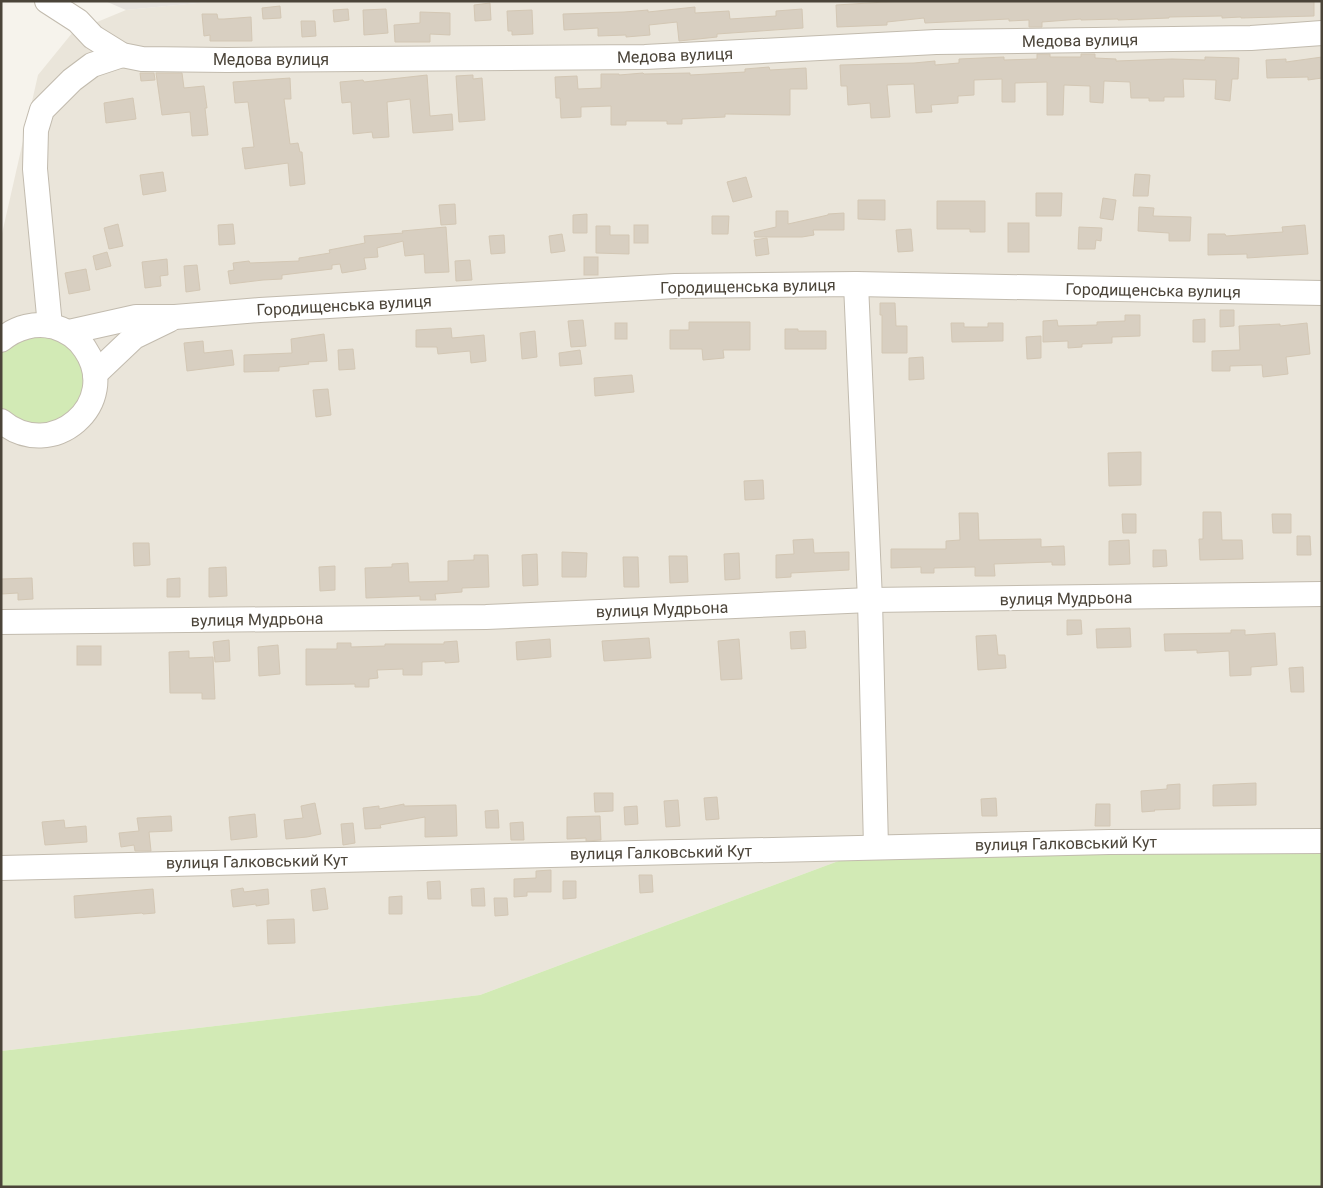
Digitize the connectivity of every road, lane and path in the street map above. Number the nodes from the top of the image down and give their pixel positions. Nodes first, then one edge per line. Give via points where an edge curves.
1 (47, 1) edge
2 (1322, 34) edge
3 (122, 55) junction
4 (856, 284) junction
5 (1322, 293) edge
6 (175, 317) junction
7 (59, 329) junction
8 (1, 340) edge
9 (95, 374) junction
10 (1, 421) edge
11 (1322, 594) edge
12 (870, 600) junction
13 (1, 622) edge
14 (1322, 841) edge
15 (876, 847) junction
16 (1, 868) edge

1 - 3 street, Медова вулиця via 78,21 93,38
2 - 3 street, Медова вулиця via 1250,38 936,42 645,57 227,60 142,59
3 - 7 street via 92,65 72,80 42,110 36,130 35,168
4 - 5 street, Городищенська вулиця
4 - 6 street, Городищенська вулиця via 675,286
4 - 12 street
6 - 7 street, Городищенська вулиця via 136,317
6 - 9 street, Городищенська вулиця via 134,337
7 - 8 street, Городищенська вулиця via 26,326
7 - 9 street via 77,339 88,354
9 - 10 street via 94,393 88,407 75,423 64,430 48,435 31,435
11 - 12 street, вулиця Мудрьона
12 - 13 street, вулиця Мудрьона via 486,617
12 - 15 street
14 - 15 street, вулиця Галковський Кут
15 - 16 street, вулиця Галковський Кут

